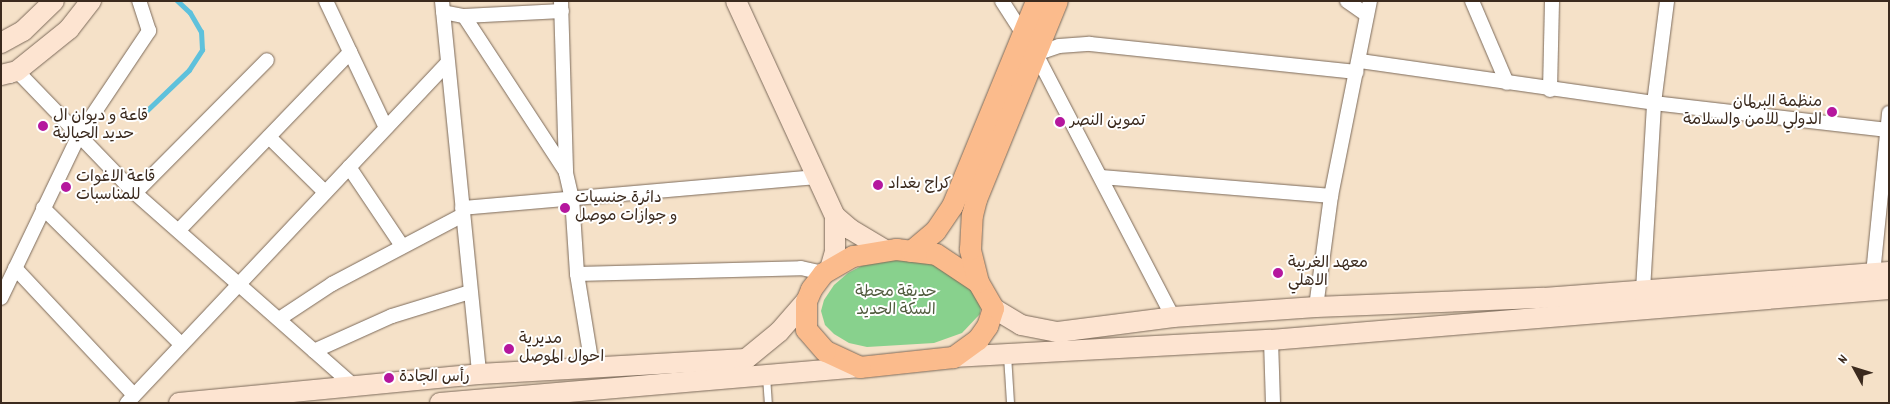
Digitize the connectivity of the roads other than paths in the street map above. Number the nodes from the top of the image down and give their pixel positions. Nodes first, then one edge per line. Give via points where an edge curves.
1 (54, 1) edge
2 (91, 1) edge
3 (139, 1) edge
4 (326, 1) edge
5 (736, 1) edge
6 (1002, 1) edge
7 (1036, 1) edge
8 (1058, 1) edge
9 (1347, 1) edge
10 (1472, 1) edge
11 (1552, 1) edge
12 (1667, 1) edge
13 (443, 6) edge
14 (561, 6) edge
15 (1369, 8) edge
16 (464, 16) junction
17 (1023, 33) junction
18 (1, 43) edge
19 (350, 52) junction
20 (1036, 54) junction
21 (267, 60) dead end
22 (446, 64) junction
23 (1358, 67) junction
24 (7, 76) edge
25 (1506, 83) junction
26 (1550, 90) junction
27 (1654, 103) junction
28 (1889, 113) edge
29 (385, 126) junction
30 (1888, 130) edge
31 (78, 137) junction
32 (269, 137) junction
33 (349, 167) junction
34 (566, 173) junction
35 (816, 177) junction
36 (1102, 177) junction
37 (135, 192) junction
38 (325, 192) junction
39 (1330, 196) junction
40 (572, 198) junction
41 (43, 208) junction
42 (462, 212) junction
43 (835, 216) junction
44 (179, 230) junction
45 (402, 246) junction
46 (885, 250) junction
47 (911, 251) junction
48 (15, 268) junction
49 (827, 271) junction
50 (1881, 273) edge
51 (576, 274) junction
52 (978, 282) junction
53 (238, 284) junction
54 (1889, 289) edge
55 (1643, 290) junction
56 (470, 292) junction
57 (1, 298) edge
58 (806, 301) junction
59 (1316, 307) junction
60 (993, 308) junction
61 (1173, 317) junction
62 (279, 319) junction
63 (1271, 340) junction
64 (181, 344) junction
65 (314, 351) junction
66 (1007, 355) junction
67 (953, 357) junction
68 (592, 366) junction
69 (860, 367) junction
70 (479, 374) junction
71 (766, 374) junction
72 (355, 388) junction
73 (131, 399) edge
74 (179, 403) edge
75 (440, 403) edge
76 (768, 403) edge
77 (1010, 403) edge
78 (1273, 403) edge

1 - 18 main road via 23,31
2 - 24 main road via 69,29
3 - 31 street via 149,31
4 - 19 street
5 - 35 main road
6 - 17 street
7 - 17 main road
8 - 20 main road
9 - 15 street
10 - 25 street
11 - 26 street
12 - 27 street
13 - 16 street
13 - 22 street
14 - 16 street
14 - 34 street
15 - 23 street
16 - 34 street
17 - 20 street
17 - 47 main road via 952,206 935,231
19 - 29 street
19 - 32 street
20 - 23 street via 1059,46 1090,44
20 - 36 street
20 - 52 main road via 972,215 970,249
21 - 37 street
22 - 29 street
22 - 42 street
23 - 25 street
23 - 39 street
24 - 31 street
25 - 26 street
26 - 27 street
27 - 30 street
27 - 55 street
28 - 30 street
29 - 33 street
30 - 50 street
31 - 37 street
31 - 41 street
32 - 38 street
32 - 44 street
33 - 38 street
33 - 45 street
34 - 40 street
35 - 40 street
35 - 43 main road
36 - 39 street
36 - 61 street
37 - 44 street
38 - 53 street
39 - 59 street
40 - 42 street
40 - 51 street
41 - 48 street
41 - 64 street
42 - 45 street
42 - 56 street
43 - 46 main road
43 - 49 main road via 835,252
44 - 53 street
45 - 62 street via 332,284
46 - 47 main road
46 - 49 main road via 853,256
47 - 52 main road via 936,254
48 - 57 street
48 - 73 street
49 - 51 street via 801,268
49 - 58 main road
50 - 55 main road
51 - 68 street
52 - 60 main road
53 - 62 street
53 - 64 street
54 - 63 main road
55 - 59 main road via 1544,298
56 - 65 street via 392,316
56 - 70 street
58 - 68 main road via 779,332 746,359
58 - 69 main road via 806,329 814,341 840,360
59 - 61 main road
60 - 61 main road via 1021,325 1058,332
60 - 67 main road via 978,339
62 - 65 street
63 - 66 main road
63 - 78 street
64 - 73 street
65 - 72 street
66 - 67 main road
66 - 77 lane
67 - 69 main road
68 - 70 main road
69 - 71 main road
70 - 72 main road
71 - 75 main road
71 - 76 lane
72 - 74 main road

